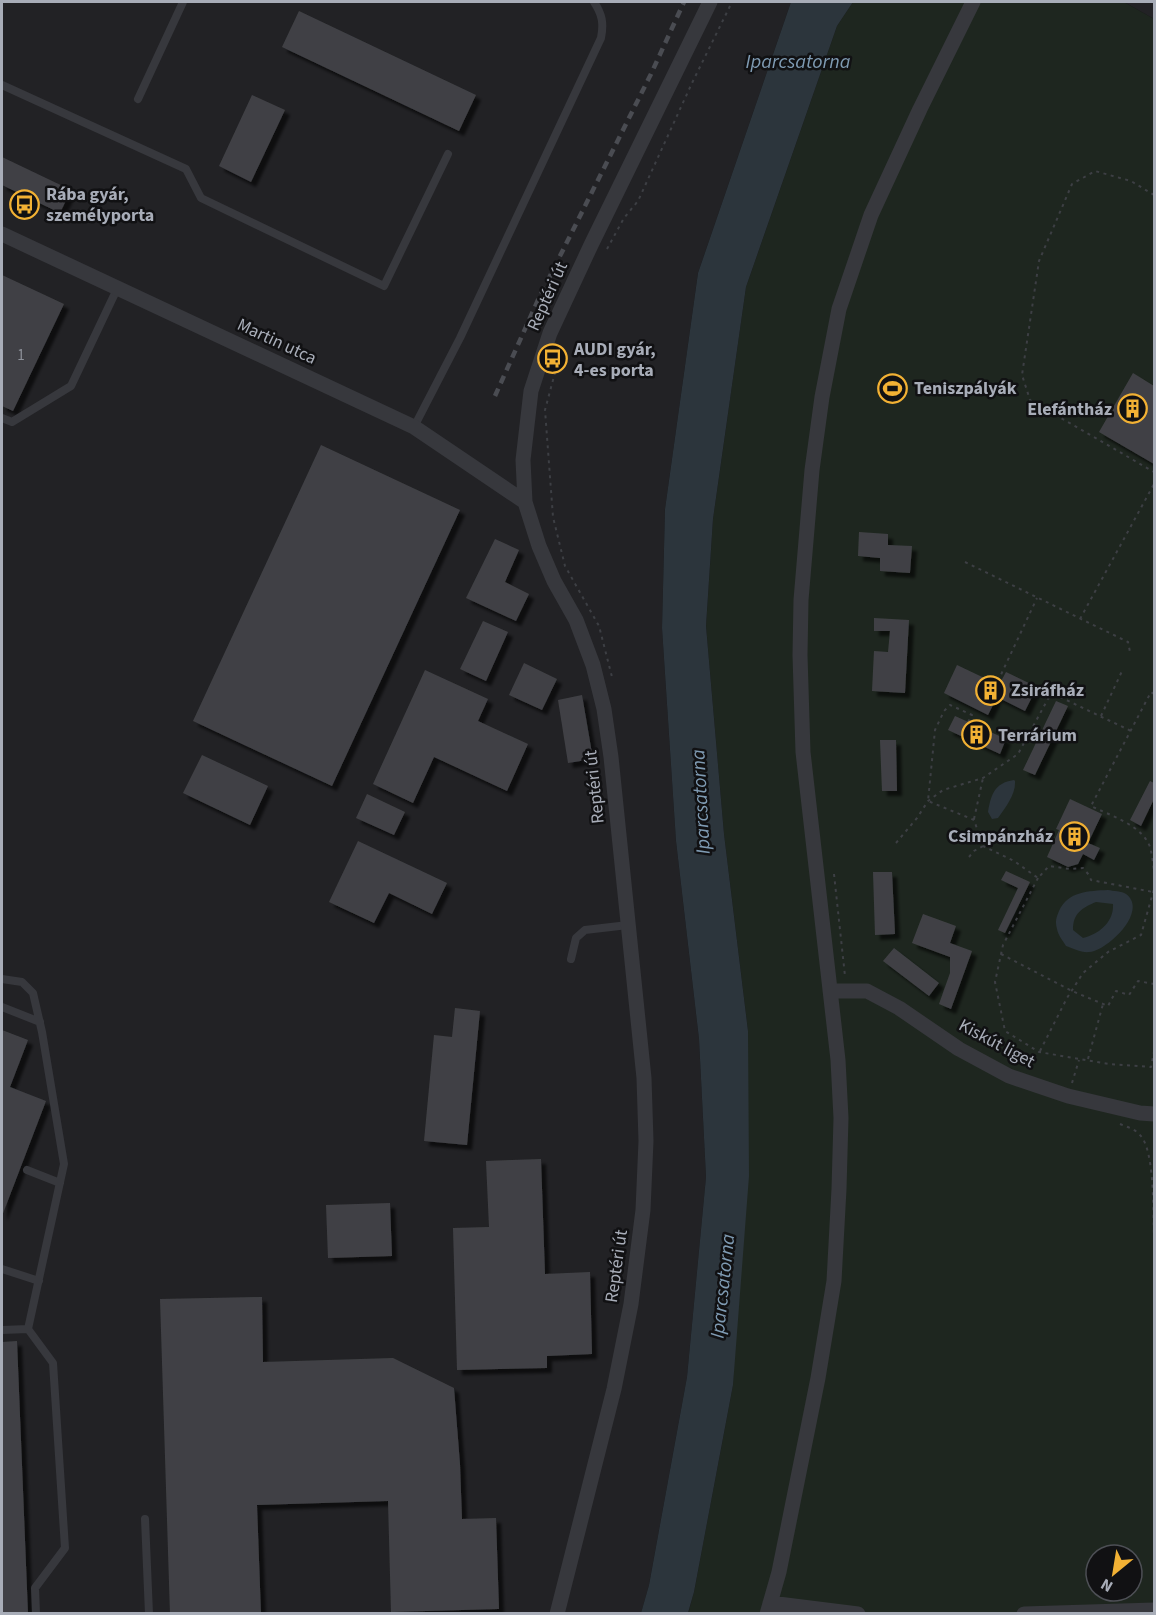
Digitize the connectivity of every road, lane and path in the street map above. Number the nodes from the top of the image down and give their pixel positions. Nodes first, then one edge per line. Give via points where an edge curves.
1 (183, 2) edge
2 (594, 2) edge
3 (710, 2) edge
4 (973, 2) edge
5 (2, 85) edge
6 (138, 99) dead end
7 (448, 154) dead end
8 (1155, 195) edge
9 (2, 234) edge
10 (117, 289) junction
11 (2, 418) edge
12 (414, 427) junction
13 (1155, 472) edge
14 (1155, 484) edge
15 (525, 502) junction
16 (965, 562) dead end
17 (1037, 598) junction
18 (1080, 619) junction
19 (1130, 652) dead end
20 (1122, 669) dead end
21 (998, 681) dead end
22 (1155, 686) edge
23 (1153, 693) edge
24 (1101, 716) junction
25 (968, 722) dead end
26 (1131, 731) junction
27 (982, 778) junction
28 (928, 801) junction
29 (974, 820) junction
30 (896, 843) dead end
31 (983, 846) junction
32 (969, 857) dead end
33 (1155, 871) edge
34 (1038, 878) junction
35 (1154, 891) edge
36 (628, 925) junction
37 (1001, 954) junction
38 (571, 959) dead end
39 (2, 978) edge
40 (1155, 984) edge
41 (830, 991) junction
42 (1072, 991) junction
43 (1103, 1004) junction
44 (2, 1007) edge
45 (40, 1022) junction
46 (1040, 1052) junction
47 (1155, 1052) edge
48 (1088, 1060) junction
49 (1155, 1114) edge
50 (27, 1170) dead end
51 (60, 1183) junction
52 (2, 1269) edge
53 (39, 1281) junction
54 (28, 1329) junction
55 (2, 1330) edge
56 (144, 1519) dead end
57 (768, 1608) edge
58 (1155, 1610) edge
59 (36, 1614) edge
60 (149, 1614) edge
61 (557, 1614) edge
62 (858, 1614) edge
63 (1024, 1614) edge

1 - 6 lane
2 - 12 lane via 604,25 601,38
3 - 15 street, Reptéri út via 550,333 531,391 523,460
4 - 41 street via 871,215 839,309 822,398 812,470 800,656 803,752
5 - 7 lane via 186,169 201,198 384,286
8 - 13 path via 1131,181 1095,171 1072,184 1039,261 1022,375 1030,400
9 - 10 street, Martin utca
10 - 11 lane via 71,386 12,422
10 - 12 street, Martin utca
12 - 15 street, Martin utca
14 - 18 path
15 - 36 street, Reptéri út via 539,546 576,620 604,709
16 - 17 path
17 - 18 path
17 - 21 path
18 - 19 path via 1128,642
20 - 24 path
22 - 23 path
23 - 26 path
24 - 26 path
24 - 27 path via 1056,695 1049,697 1018,754
25 - 28 path via 972,715 957,708 950,705 944,711 935,730
26 - 33 path via 1091,806 1143,835
27 - 28 path via 943,790
27 - 29 path
28 - 29 path
28 - 30 path
29 - 31 path
31 - 32 path
31 - 34 path
34 - 35 path via 1049,866 1083,868 1091,880
34 - 37 path
35 - 42 path via 1141,934 1108,952 1083,973
36 - 38 lane via 585,930 576,938
36 - 61 street, Reptéri út via 644,1078 643,1210 631,1304 614,1389
37 - 42 path
37 - 46 path via 995,982 1005,1031
39 - 45 lane via 22,982 33,993
40 - 43 path via 1138,981 1129,996 1116,992 1108,1006
41 - 49 street, Kiskút liget via 867,991 1009,1076 1068,1096
41 - 57 street via 841,1118 834,1281 793,1505
42 - 43 path
42 - 46 path
43 - 48 path
44 - 45 lane
45 - 51 lane via 64,1164
46 - 48 path
47 - 48 path via 1150,1067
50 - 51 lane
51 - 53 lane
52 - 53 lane
53 - 54 lane
54 - 55 lane
54 - 59 lane via 53,1364 65,1548 35,1588
56 - 60 lane
57 - 62 street
58 - 63 street

